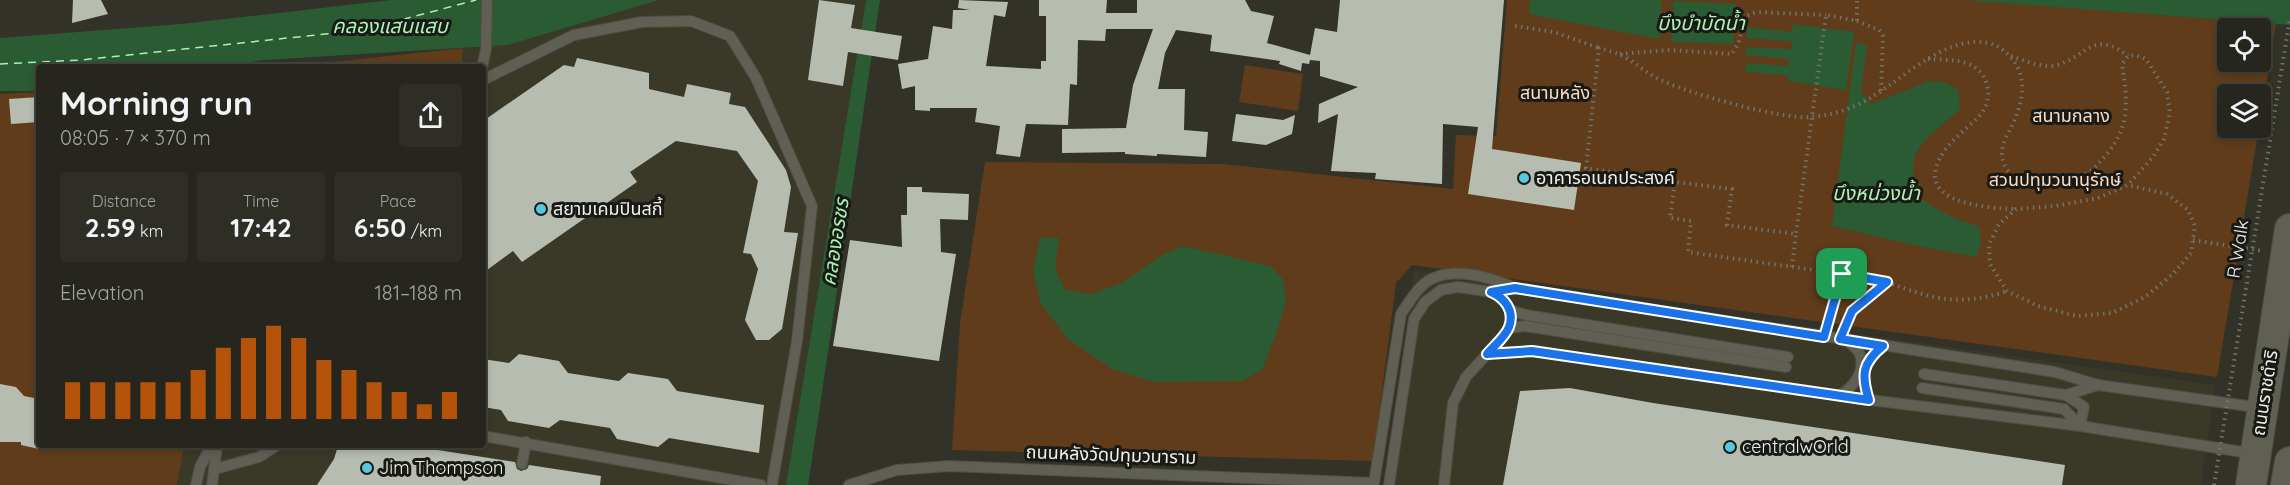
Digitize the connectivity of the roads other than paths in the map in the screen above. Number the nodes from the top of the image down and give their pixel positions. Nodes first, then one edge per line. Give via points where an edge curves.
1 (487, 0) edge
2 (483, 64) edge
3 (486, 79) edge
4 (2290, 229) edge
5 (1515, 288) junction
6 (1491, 292) junction
7 (1510, 310) junction
8 (1509, 328) junction
9 (1844, 340) junction
10 (1883, 346) junction
11 (1487, 354) junction
12 (1924, 374) dead end
13 (2098, 385) junction
14 (1922, 387) dead end
15 (2066, 395) junction
16 (1840, 396) junction
17 (1869, 400) junction
18 (2262, 408) junction
19 (2080, 426) junction
20 (486, 436) edge
21 (526, 442) junction
22 (210, 448) edge
23 (217, 448) edge
24 (273, 448) edge
25 (2256, 454) junction
26 (2290, 462) edge
27 (522, 464) dead end
28 (214, 469) junction
29 (725, 482) edge
30 (196, 485) edge
31 (212, 485) edge
32 (761, 485) edge
33 (772, 485) edge
34 (849, 485) edge
35 (1389, 485) edge
36 (1444, 485) edge
37 (2251, 485) edge
38 (2286, 485) edge

1 - 2 lane
3 - 33 lane via 574,35 642,22 691,21 730,36 756,78 812,206 798,341
4 - 18 main road, ถนนราชดำริ
5 - 6 lane
5 - 9 lane
5 - 34 lane, ถนนหลังวัดปทุมวนาราม via 1494,279 1458,273 1435,277 1414,293 1399,322 1374,483 949,466 897,470
6 - 7 lane via 1502,297
6 - 35 lane via 1458,287 1441,290 1425,302 1414,319
7 - 8 lane
7 - 8 lane via 1787,362 1525,326
8 - 11 lane
9 - 10 lane
9 - 16 lane via 1860,354 1861,369 1855,385
10 - 13 lane via 2055,372
10 - 17 lane via 1864,369
11 - 16 lane via 1532,351
11 - 36 lane via 1466,377 1453,403
12 - 15 lane
13 - 15 lane
13 - 18 lane
14 - 19 lane via 2064,409
15 - 19 lane via 2084,407
16 - 17 lane
17 - 19 lane
18 - 25 main road, ถนนราชดำริ
19 - 25 lane
20 - 21 lane
21 - 27 lane
21 - 29 lane
22 - 30 lane
23 - 28 lane
24 - 28 lane via 259,457
25 - 37 main road, ถนนราชดำริ
26 - 38 main road
28 - 31 lane
29 - 32 lane

